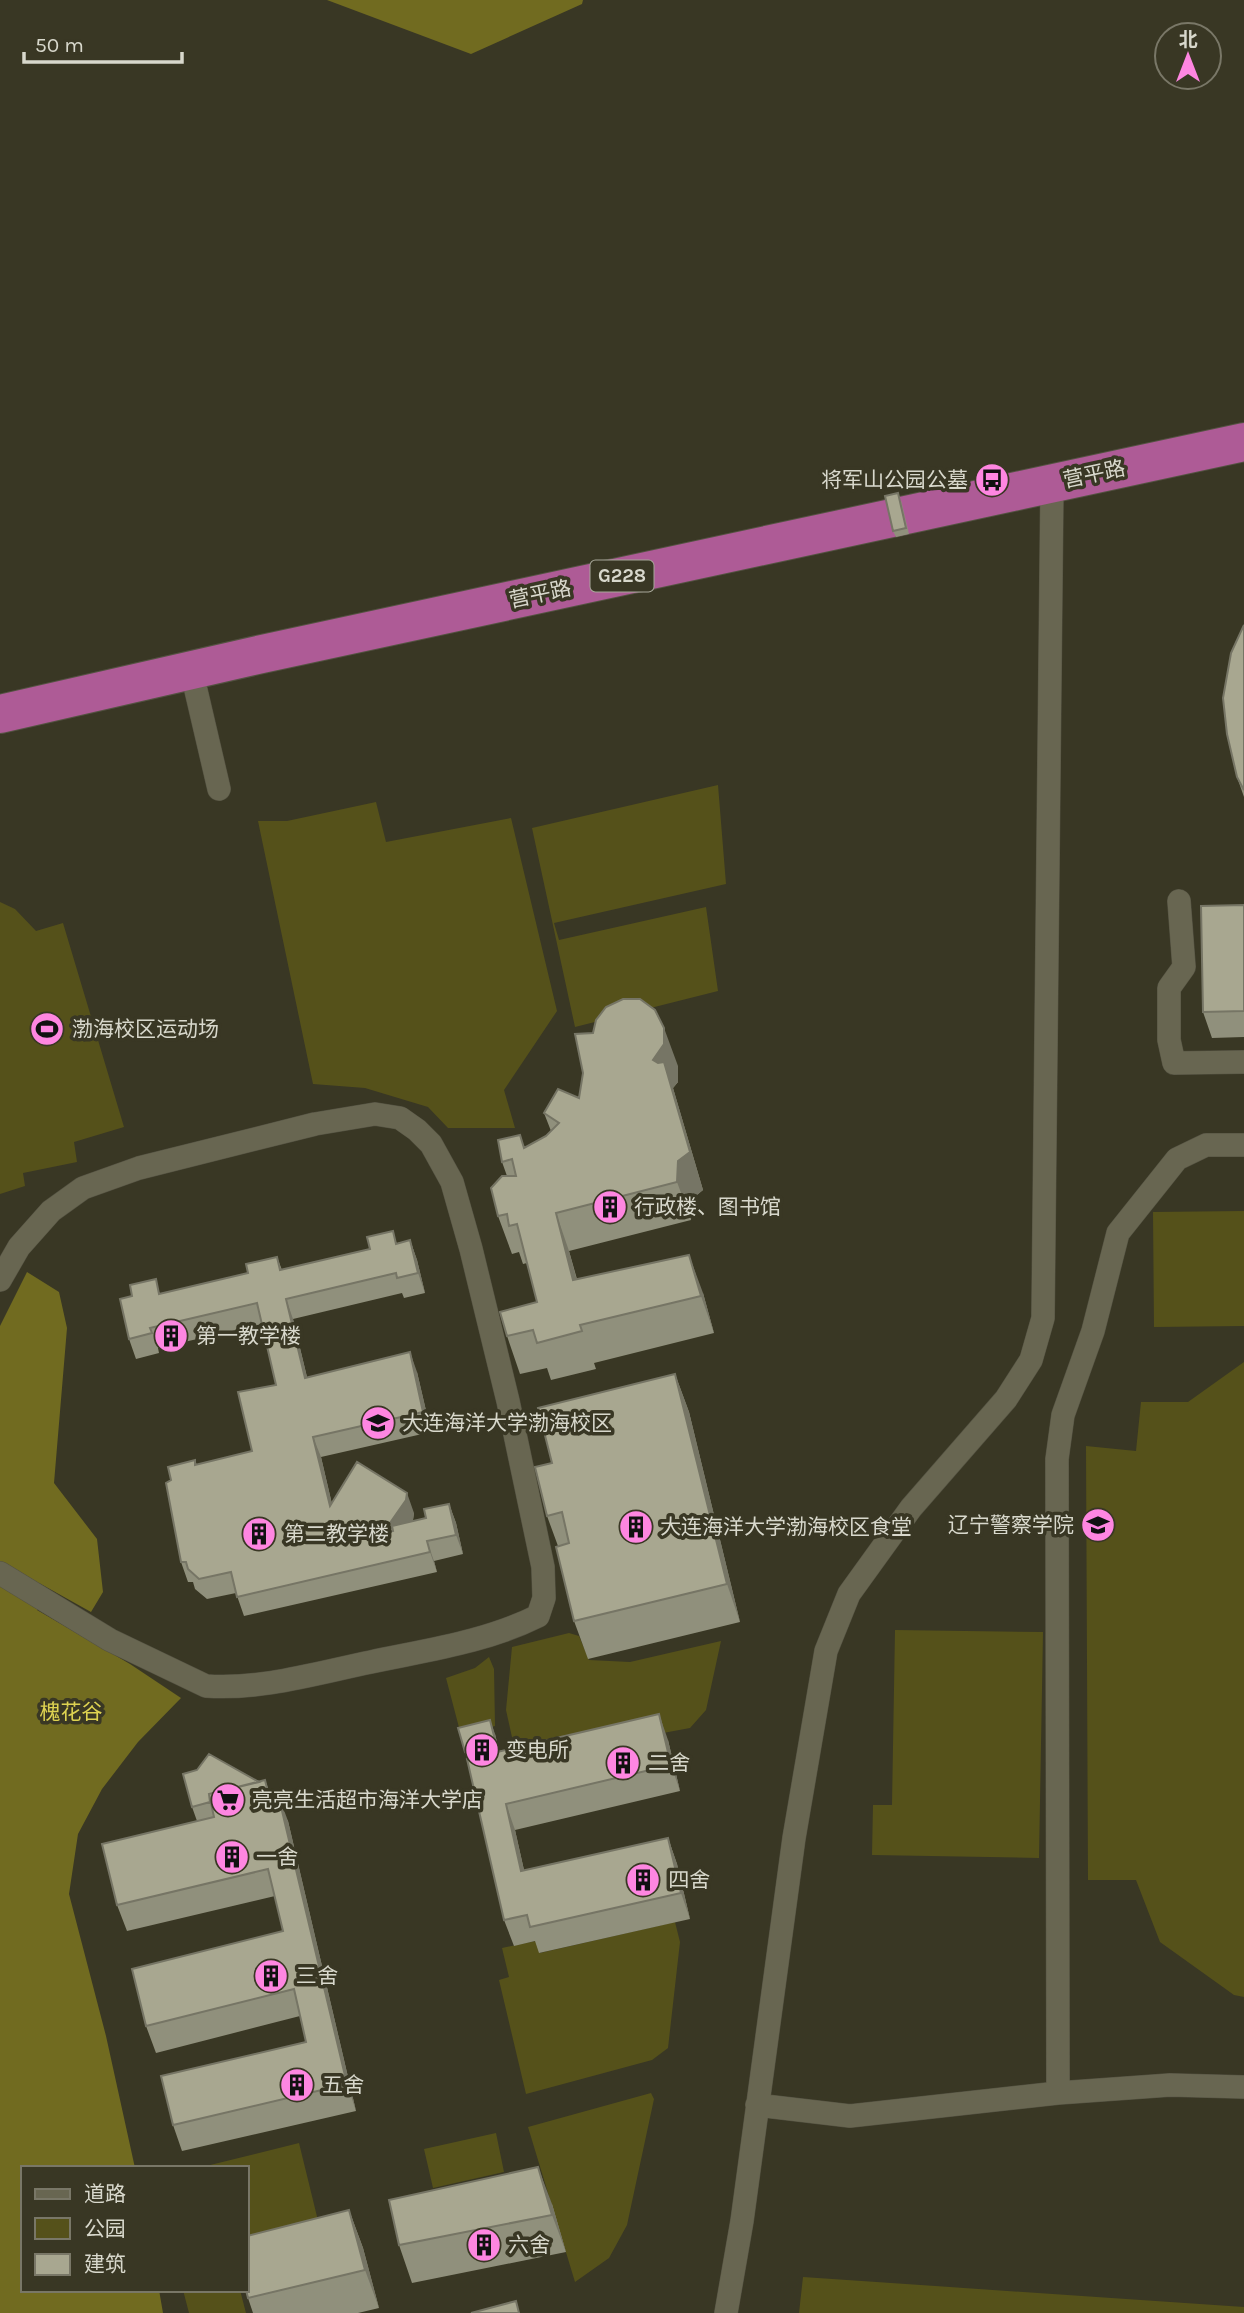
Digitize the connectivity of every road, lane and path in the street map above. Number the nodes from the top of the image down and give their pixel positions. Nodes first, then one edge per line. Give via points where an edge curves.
1 (1244, 442) edge
2 (1052, 484) junction
3 (191, 670) junction
4 (0, 714) edge
5 (219, 789) dead end
6 (1179, 901) dead end
7 (1244, 1062) edge
8 (1244, 1145) edge
9 (0, 1280) edge
10 (0, 1573) edge
11 (1244, 2087) edge
12 (1058, 2093) junction
13 (758, 2105) junction
14 (726, 2313) edge

1 - 2 highway, 营平路 / G228
2 - 3 highway, 营平路 / G228
2 - 13 street via 1043,1318 1025,1370 1006,1399 911,1508 849,1594 826,1651 794,1838
3 - 4 highway, 营平路 / G228
3 - 5 street
6 - 7 street via 1184,967 1169,988 1174,1063
8 - 12 street via 1206,1145 1177,1159 1118,1233 1093,1331 1063,1416 1057,1459
9 - 10 street via 19,1247 51,1211 83,1188 139,1168 315,1124 375,1114 400,1118 432,1144 452,1182 508,1401 543,1567 544,1598 538,1616 452,1645 285,1681 221,1687 206,1686 110,1640
11 - 12 street via 1170,2085
12 - 13 street via 850,2116
13 - 14 street

